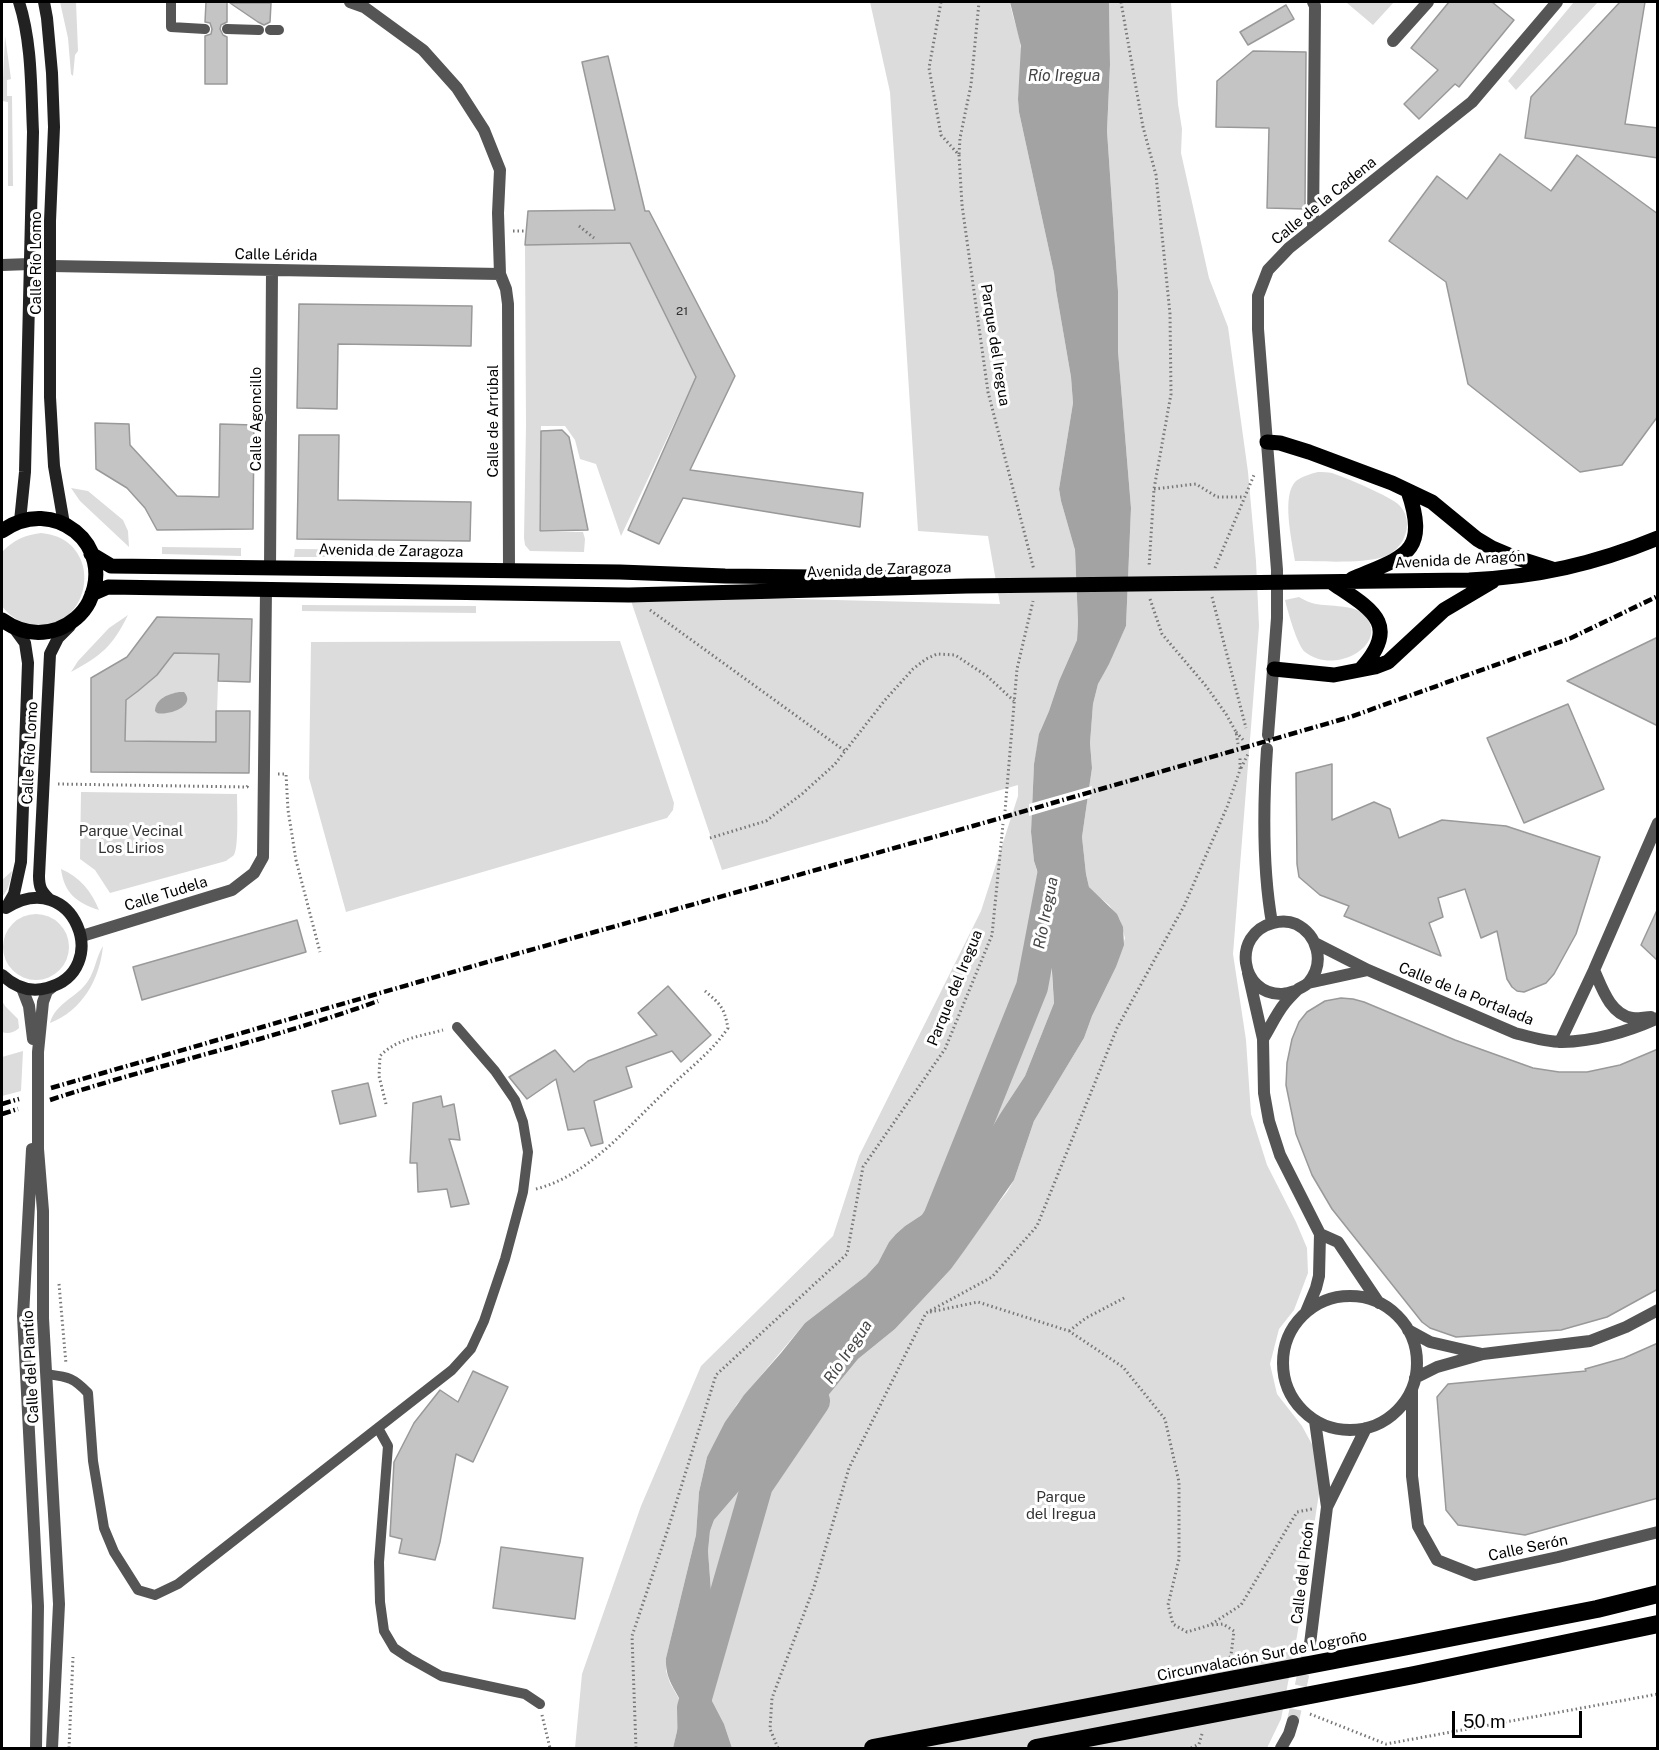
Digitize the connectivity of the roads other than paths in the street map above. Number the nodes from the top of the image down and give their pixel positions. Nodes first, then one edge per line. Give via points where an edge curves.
1 (19, 2) edge
2 (44, 2) edge
3 (171, 2) edge
4 (350, 2) edge
5 (1313, 2) edge
6 (1428, 2) edge
7 (1557, 2) edge
8 (205, 29) dead end
9 (227, 29) dead end
10 (270, 30) dead end
11 (1393, 41) dead end
12 (1313, 229) junction
13 (30, 264) junction
14 (2, 265) edge
15 (51, 266) junction
16 (272, 270) junction
17 (500, 274) junction
18 (1267, 442) junction
19 (1408, 491) junction
20 (20, 521) junction
21 (64, 524) junction
22 (2, 531) edge
23 (1658, 538) edge
24 (91, 554) junction
25 (270, 568) junction
26 (509, 570) junction
27 (1557, 570) junction
28 (1499, 578) junction
29 (1338, 582) junction
30 (967, 586) junction
31 (266, 589) junction
32 (92, 594) junction
33 (79, 616) junction
34 (8, 624) edge
35 (1274, 669) junction
36 (1361, 669) junction
37 (1269, 735) dead end
38 (1267, 749) dead end
39 (1658, 823) edge
40 (49, 899) junction
41 (4, 910) edge
42 (1272, 923) junction
43 (82, 936) junction
44 (1315, 943) junction
45 (1368, 970) junction
46 (1594, 970) junction
47 (1248, 973) junction
48 (2, 975) edge
49 (1308, 983) junction
50 (51, 987) junction
51 (22, 988) junction
52 (1296, 991) junction
53 (1658, 1017) edge
54 (457, 1027) road end
55 (1263, 1039) junction
56 (1560, 1042) junction
57 (36, 1052) junction
58 (35, 1149) junction
59 (1320, 1234) junction
60 (1379, 1303) junction
61 (1658, 1310) edge
62 (1306, 1312) junction
63 (1408, 1330) junction
64 (1483, 1354) junction
65 (46, 1374) junction
66 (1414, 1383) junction
67 (1315, 1421) junction
68 (378, 1428) junction
69 (1366, 1428) junction
70 (1327, 1507) junction
71 (1658, 1532) edge
72 (1658, 1594) edge
73 (1658, 1624) edge
74 (1310, 1644) tunnel mouth
75 (540, 1704) road end
76 (1293, 1721) tunnel mouth
77 (36, 1749) edge
78 (52, 1749) edge
79 (873, 1749) edge
80 (1036, 1749) edge
81 (1281, 1749) edge

1 - 13 main road, Calle Río Lomo via 25,21 31,83
2 - 15 main road, Calle Río Lomo via 54,126
3 - 8 lane via 171,27
4 - 17 street, Calle de Arrúbal via 364,7 423,50 458,88 484,130 500,170
5 - 12 street
6 - 11 street
7 - 12 street, Calle de la Cadena via 1472,102
9 - 10 lane
12 - 18 street, Calle de la Cadena via 1268,270 1258,296
13 - 14 street
13 - 20 main road, Calle Río Lomo via 25,472
15 - 16 street, Calle Lérida
15 - 21 main road, Calle Río Lomo via 50,397 54,466
16 - 17 street, Calle Lérida
16 - 25 street, Calle Agoncillo
17 - 26 street, Calle de Arrúbal via 508,304
18 - 19 main road via 1309,452
18 - 35 street, Calle de la Cadena via 1277,570
19 - 27 main road via 1432,502 1492,548
19 - 29 main road via 1416,529 1410,549 1389,564
20 - 21 main road via 49,519
20 - 22 main road
21 - 24 main road via 80,537
23 - 27 main road, Avenida de Aragón via 1612,556
24 - 25 main road, Avenida de Zaragoza via 111,566
24 - 32 main road via 95,567
25 - 26 main road, Avenida de Zaragoza
26 - 30 main road, Avenida de Zaragoza via 910,578
27 - 28 main road, Avenida de Aragón
28 - 29 main road, Avenida de Aragón
28 - 36 main road via 1444,610 1388,662
29 - 30 main road, Avenida de Aragón
29 - 36 main road via 1369,608 1378,622 1376,650
30 - 31 main road, Avenida de Zaragoza via 629,595
31 - 32 main road, Avenida de Zaragoza via 108,587
31 - 43 street, Calle Tudela via 263,857 254,873 232,890
32 - 33 main road
33 - 34 main road via 48,632 31,633
33 - 40 main road, Calle Río Lomo via 58,638 50,654 39,885
34 - 41 main road, Calle Río Lomo via 24,643 28,663 21,862 14,894
35 - 36 main road via 1324,675
35 - 37 street, Calle de la Cadena
38 - 42 street via 1265,864
39 - 46 street
40 - 41 main road via 27,898
40 - 43 main road via 71,913
42 - 44 street via 1294,923
42 - 47 street via 1254,934 1247,945
43 - 50 main road via 79,962 63,981
44 - 45 street, Calle de la Portalada
44 - 49 street via 1316,971
45 - 49 street
45 - 56 street, Calle de la Portalada via 1515,1033
46 - 53 street via 1604,995 1617,1011 1633,1018
46 - 56 street
47 - 52 street via 1268,992
47 - 55 street
48 - 51 main road
49 - 52 street
50 - 51 main road
50 - 57 street, Calle del Plantío via 43,1002
51 - 57 street, Calle del Plantío
52 - 55 street
53 - 56 street, Calle de la Portalada via 1607,1037
54 - 68 lane via 515,1100 528,1152 523,1192 498,1280 471,1349 452,1370
55 - 59 street via 1269,1121 1280,1155
57 - 58 street, Calle del Plantío
58 - 65 street, Calle del Plantío via 43,1210
58 - 77 street, Calle del Plantío via 23,1316 38,1606
59 - 60 street via 1338,1242
59 - 62 street via 1319,1276
60 - 62 street via 1341,1296
60 - 63 street via 1396,1314
61 - 64 street via 1626,1328 1590,1341
62 - 67 street via 1284,1346 1282,1368 1287,1389 1298,1407
63 - 64 street via 1430,1342
63 - 66 street via 1416,1353
64 - 66 street via 1437,1367
65 - 68 lane via 76,1380 88,1393 93,1461 104,1528 138,1590 155,1595 178,1584
65 - 78 street, Calle del Plantío via 59,1604
66 - 69 street via 1401,1406 1385,1420
66 - 71 street, Calle Serón via 1412,1476 1418,1526 1437,1560 1475,1575
67 - 69 street via 1331,1428
67 - 70 street, Calle del Picón
68 - 75 lane via 388,1446 379,1562 384,1631 394,1648 441,1676 525,1694
69 - 70 street, Calle del Picón
70 - 74 street, Calle del Picón
72 - 79 highway, Circunvalación Sur de Logroño
73 - 80 highway
76 - 81 street

